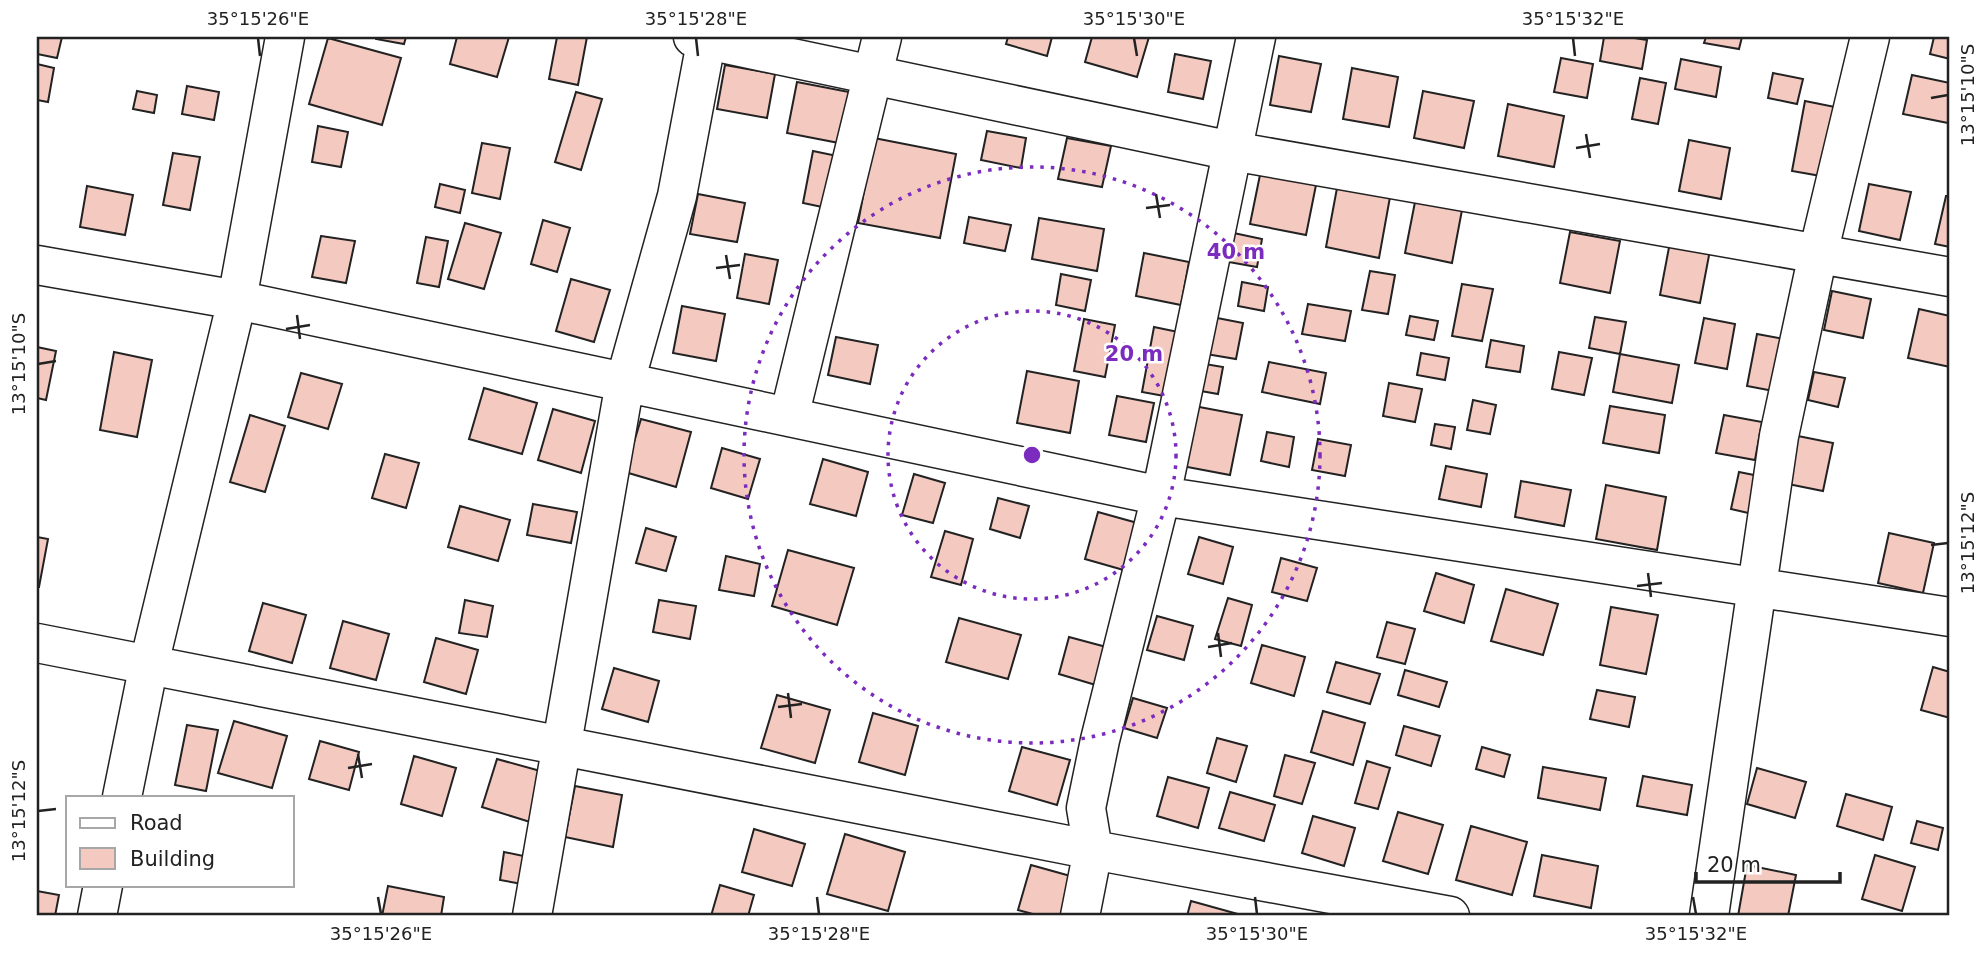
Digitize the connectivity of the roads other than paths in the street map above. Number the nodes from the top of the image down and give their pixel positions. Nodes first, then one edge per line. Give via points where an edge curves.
1 (285, 37) edge
2 (882, 37) edge
3 (1255, 37) edge
4 (1870, 37) edge
5 (702, 38) edge
6 (872, 74) junction
7 (1232, 151) junction
8 (1818, 254) junction
9 (37, 265) edge
10 (1950, 277) edge
11 (237, 300) junction
12 (625, 382) junction
13 (789, 417) junction
14 (1161, 496) junction
15 (1756, 587) junction
16 (1950, 617) edge
17 (37, 643) edge
18 (149, 664) junction
19 (561, 746) junction
20 (121, 796) edge
21 (1093, 850) junction
22 (103, 886) edge
23 (97, 916) edge
24 (532, 916) edge
25 (1080, 916) edge
26 (1450, 916) edge
27 (1709, 916) edge

1 - 11 street
2 - 6 street
3 - 7 street
4 - 8 street
5 - 6 street
5 - 12 street via 677,196
6 - 7 street
6 - 13 street
7 - 8 street
7 - 14 street
8 - 10 street
8 - 15 street via 1779,436
9 - 11 street
11 - 12 street
11 - 18 street
12 - 13 street
12 - 19 street
13 - 14 street
14 - 15 street
14 - 21 street via 1086,808
15 - 16 street
15 - 27 street
17 - 18 street
18 - 19 street
18 - 20 street
19 - 21 street
19 - 24 street
21 - 25 street
21 - 26 street
22 - 23 street

